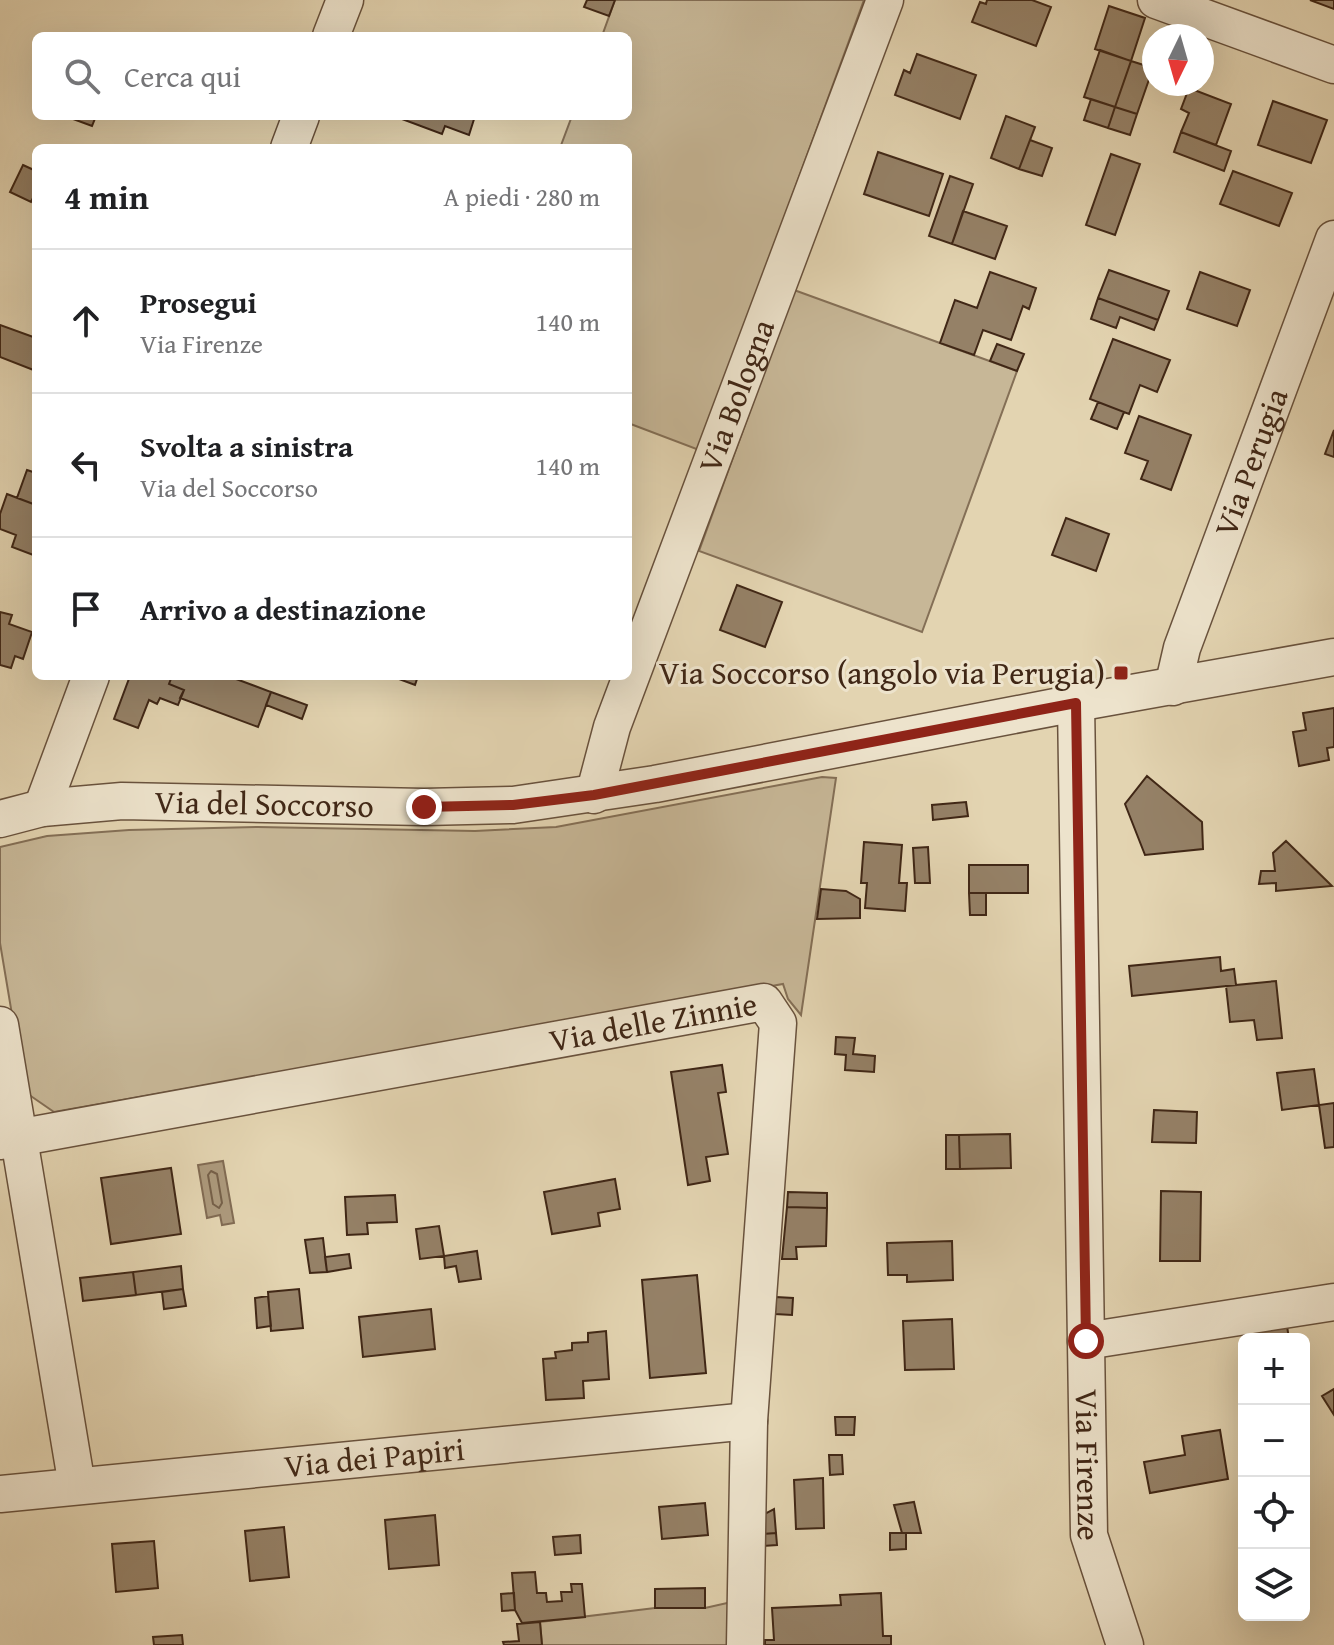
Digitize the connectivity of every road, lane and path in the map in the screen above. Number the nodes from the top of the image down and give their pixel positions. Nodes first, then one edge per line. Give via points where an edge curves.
1 (345, 0) edge
2 (885, 0) edge
3 (1156, 0) edge
4 (333, 32) edge
5 (1334, 65) edge
6 (300, 120) edge
7 (290, 144) edge
8 (1334, 239) edge
9 (1334, 657) edge
10 (632, 674) edge
11 (90, 680) edge
12 (630, 680) edge
13 (1173, 687) junction
14 (1076, 703) junction
15 (594, 795) junction
16 (42, 808) junction
17 (0, 819) edge
18 (0, 1025) edge
19 (9, 1140) edge
20 (1334, 1302) edge
21 (1086, 1341) junction
22 (749, 1421) junction
23 (77, 1486) junction
24 (0, 1494) edge
25 (745, 1645) edge
26 (1125, 1645) edge

1 - 4 street
2 - 10 street, Via Bologna
3 - 5 street
6 - 7 street
8 - 13 street, Via Perugia via 1182,648
9 - 13 street, Via del Soccorso
11 - 16 street
12 - 15 street, Via Bologna
13 - 14 street, Via del Soccorso
14 - 15 street, Via del Soccorso
14 - 21 street, Via Firenze
15 - 16 street, Via del Soccorso via 513,805 122,801
16 - 17 street, Via del Soccorso
18 - 19 street
19 - 22 street, Via delle Zinnie via 764,1002 778,1023
19 - 23 street
20 - 21 street
21 - 26 street, Via Firenze via 1089,1535
22 - 23 street, Via dei Papiri
22 - 25 street, Via delle Zinnie
23 - 24 street, Via dei Papiri

